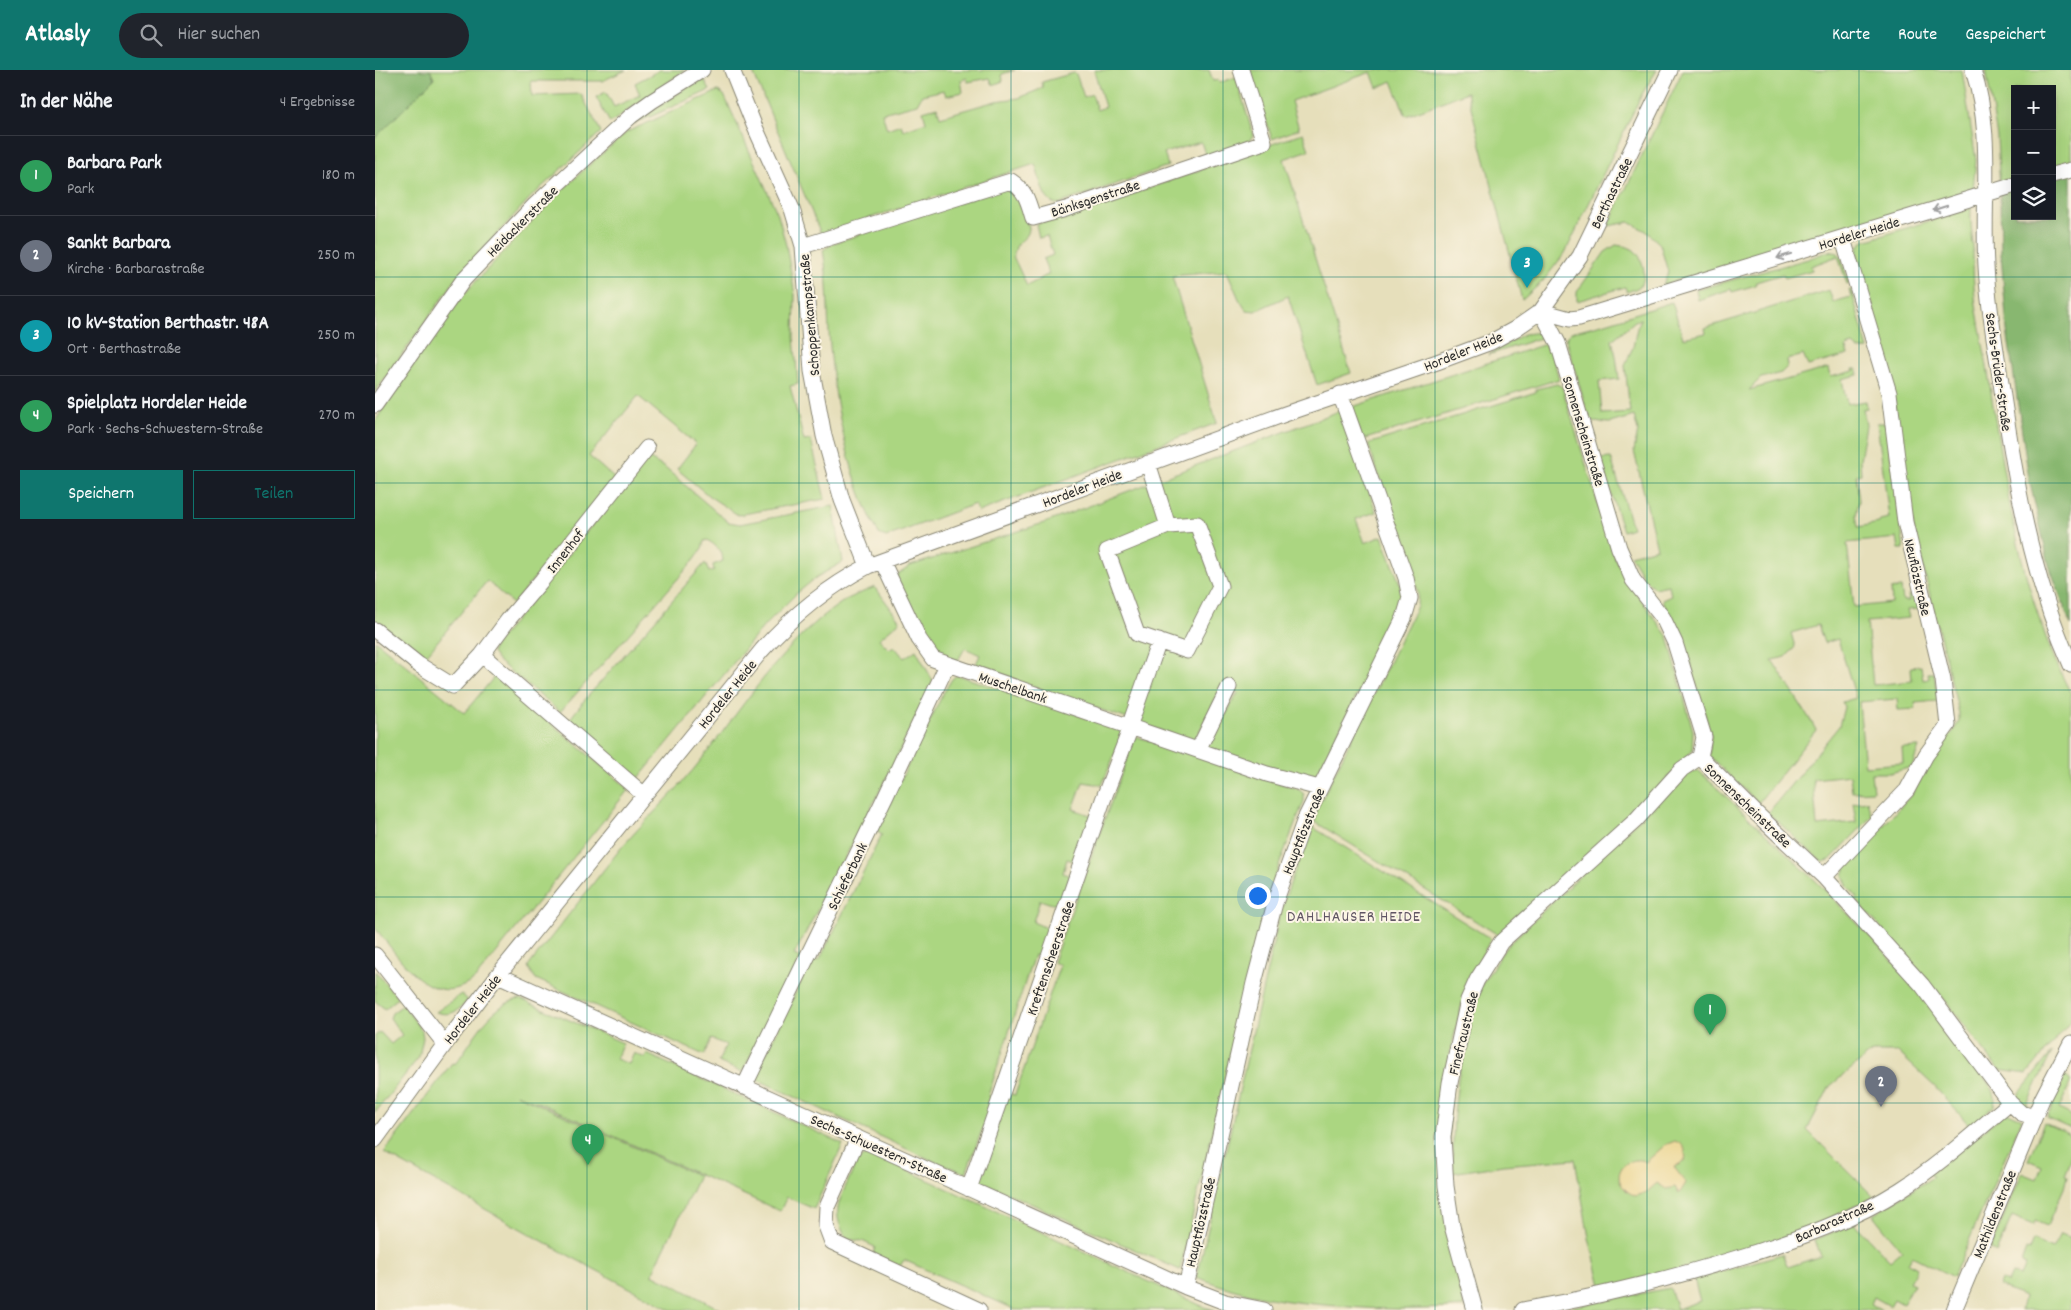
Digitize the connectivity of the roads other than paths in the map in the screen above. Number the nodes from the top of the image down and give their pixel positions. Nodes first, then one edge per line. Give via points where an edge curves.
1 (702, 70) edge
2 (732, 70) edge
3 (1241, 70) edge
4 (1670, 70) edge
5 (1973, 70) edge
6 (2071, 170) edge
7 (2056, 174) edge
8 (2011, 186) edge
9 (1986, 193) junction
10 (1843, 239) junction
11 (803, 246) junction
12 (1541, 311) junction
13 (1341, 394) junction
14 (375, 405) edge
15 (647, 448) dead end
16 (1148, 463) junction
17 (1168, 526) junction
18 (875, 564) junction
19 (375, 630) edge
20 (1159, 641) junction
21 (482, 655) junction
22 (947, 664) junction
23 (2071, 666) edge
24 (1229, 687) dead end
25 (1130, 727) junction
26 (1198, 750) junction
27 (1700, 757) junction
28 (1319, 788) junction
29 (644, 795) junction
30 (1824, 877) junction
31 (375, 955) edge
32 (498, 975) junction
33 (2071, 1043) edge
34 (445, 1044) junction
35 (744, 1087) junction
36 (2010, 1104) junction
37 (2034, 1117) junction
38 (858, 1138) junction
39 (375, 1140) edge
40 (969, 1189) junction
41 (1186, 1287) junction
42 (979, 1310) edge
43 (1264, 1310) edge
44 (1475, 1310) edge
45 (1523, 1310) edge
46 (1954, 1310) edge

1 - 14 street, Heidackerstraße via 631,116 535,205 465,279
2 - 11 street, Schoppenkampstraße via 792,209
3 - 11 street, Bänksgenstraße via 1264,142 1033,218 1021,187 1011,180
4 - 12 street, Berthastraße via 1580,256
5 - 9 street, Sechs-Brüder-Straße via 1981,112
6 - 7 street
8 - 9 street, Hordeler Heide
9 -> 10 street, Hordeler Heide
9 - 23 street, Sechs-Brüder-Straße via 1986,269 2025,526 2044,592
10 -> 12 street, Hordeler Heide via 1579,318 1569,319
10 - 30 street, Neuflözstraße via 1889,393 1905,522 1943,680 1948,725 1926,755 1907,790
11 - 18 street, Schoppenkampstraße via 812,371 824,436 842,500
12 - 13 street, Hordeler Heide via 1491,342
12 - 27 street, Sonnenscheinstraße via 1557,343 1619,548 1633,580 1663,618 1675,642 1704,737
13 - 16 street, Hordeler Heide
13 - 28 street, Hauptflözstraße via 1406,578 1410,598 1404,618
15 - 21 street, Innenhof
16 - 17 street
16 - 18 street, Hordeler Heide
17 - 20 street via 1107,551 1137,634
17 - 20 street via 1197,524 1220,586 1187,651
18 - 22 street, Muschelbank via 933,658
18 - 29 street, Hordeler Heide via 839,582 782,627
19 - 21 street, Innenhof via 419,665 453,686
20 - 25 street, Kreftenscheerstraße
21 - 29 street
22 - 25 street, Muschelbank
22 - 35 street, Schieferbank
24 - 26 street
25 - 26 street, Muschelbank
25 - 40 street, Kreftenscheerstraße
26 - 28 street, Muschelbank
27 - 30 street, Sonnenscheinstraße
27 - 44 street, Finefraustraße via 1682,769 1635,821 1501,942 1468,1000 1450,1083 1443,1137 1445,1186 1452,1226
28 - 41 street, Hauptflözstraße via 1270,920
29 - 32 street, Hordeler Heide
30 - 36 street, Sonnenscheinstraße via 1922,985
31 - 34 street
32 - 34 street, Hordeler Heide
32 - 35 street, Sechs-Schwestern-Straße
33 - 37 street
34 - 39 street, Hordeler Heide
35 - 38 street, Sechs-Schwestern-Straße
36 - 37 street via 2021,1113
36 - 45 street, Barbarastraße via 1898,1191 1803,1237 1679,1276
37 - 46 street, Mathildenstraße
38 - 40 street, Sechs-Schwestern-Straße
38 - 42 street via 827,1207 826,1226 832,1242
40 - 41 street, Sechs-Schwestern-Straße
41 - 43 street, Sechs-Schwestern-Straße via 1225,1302

